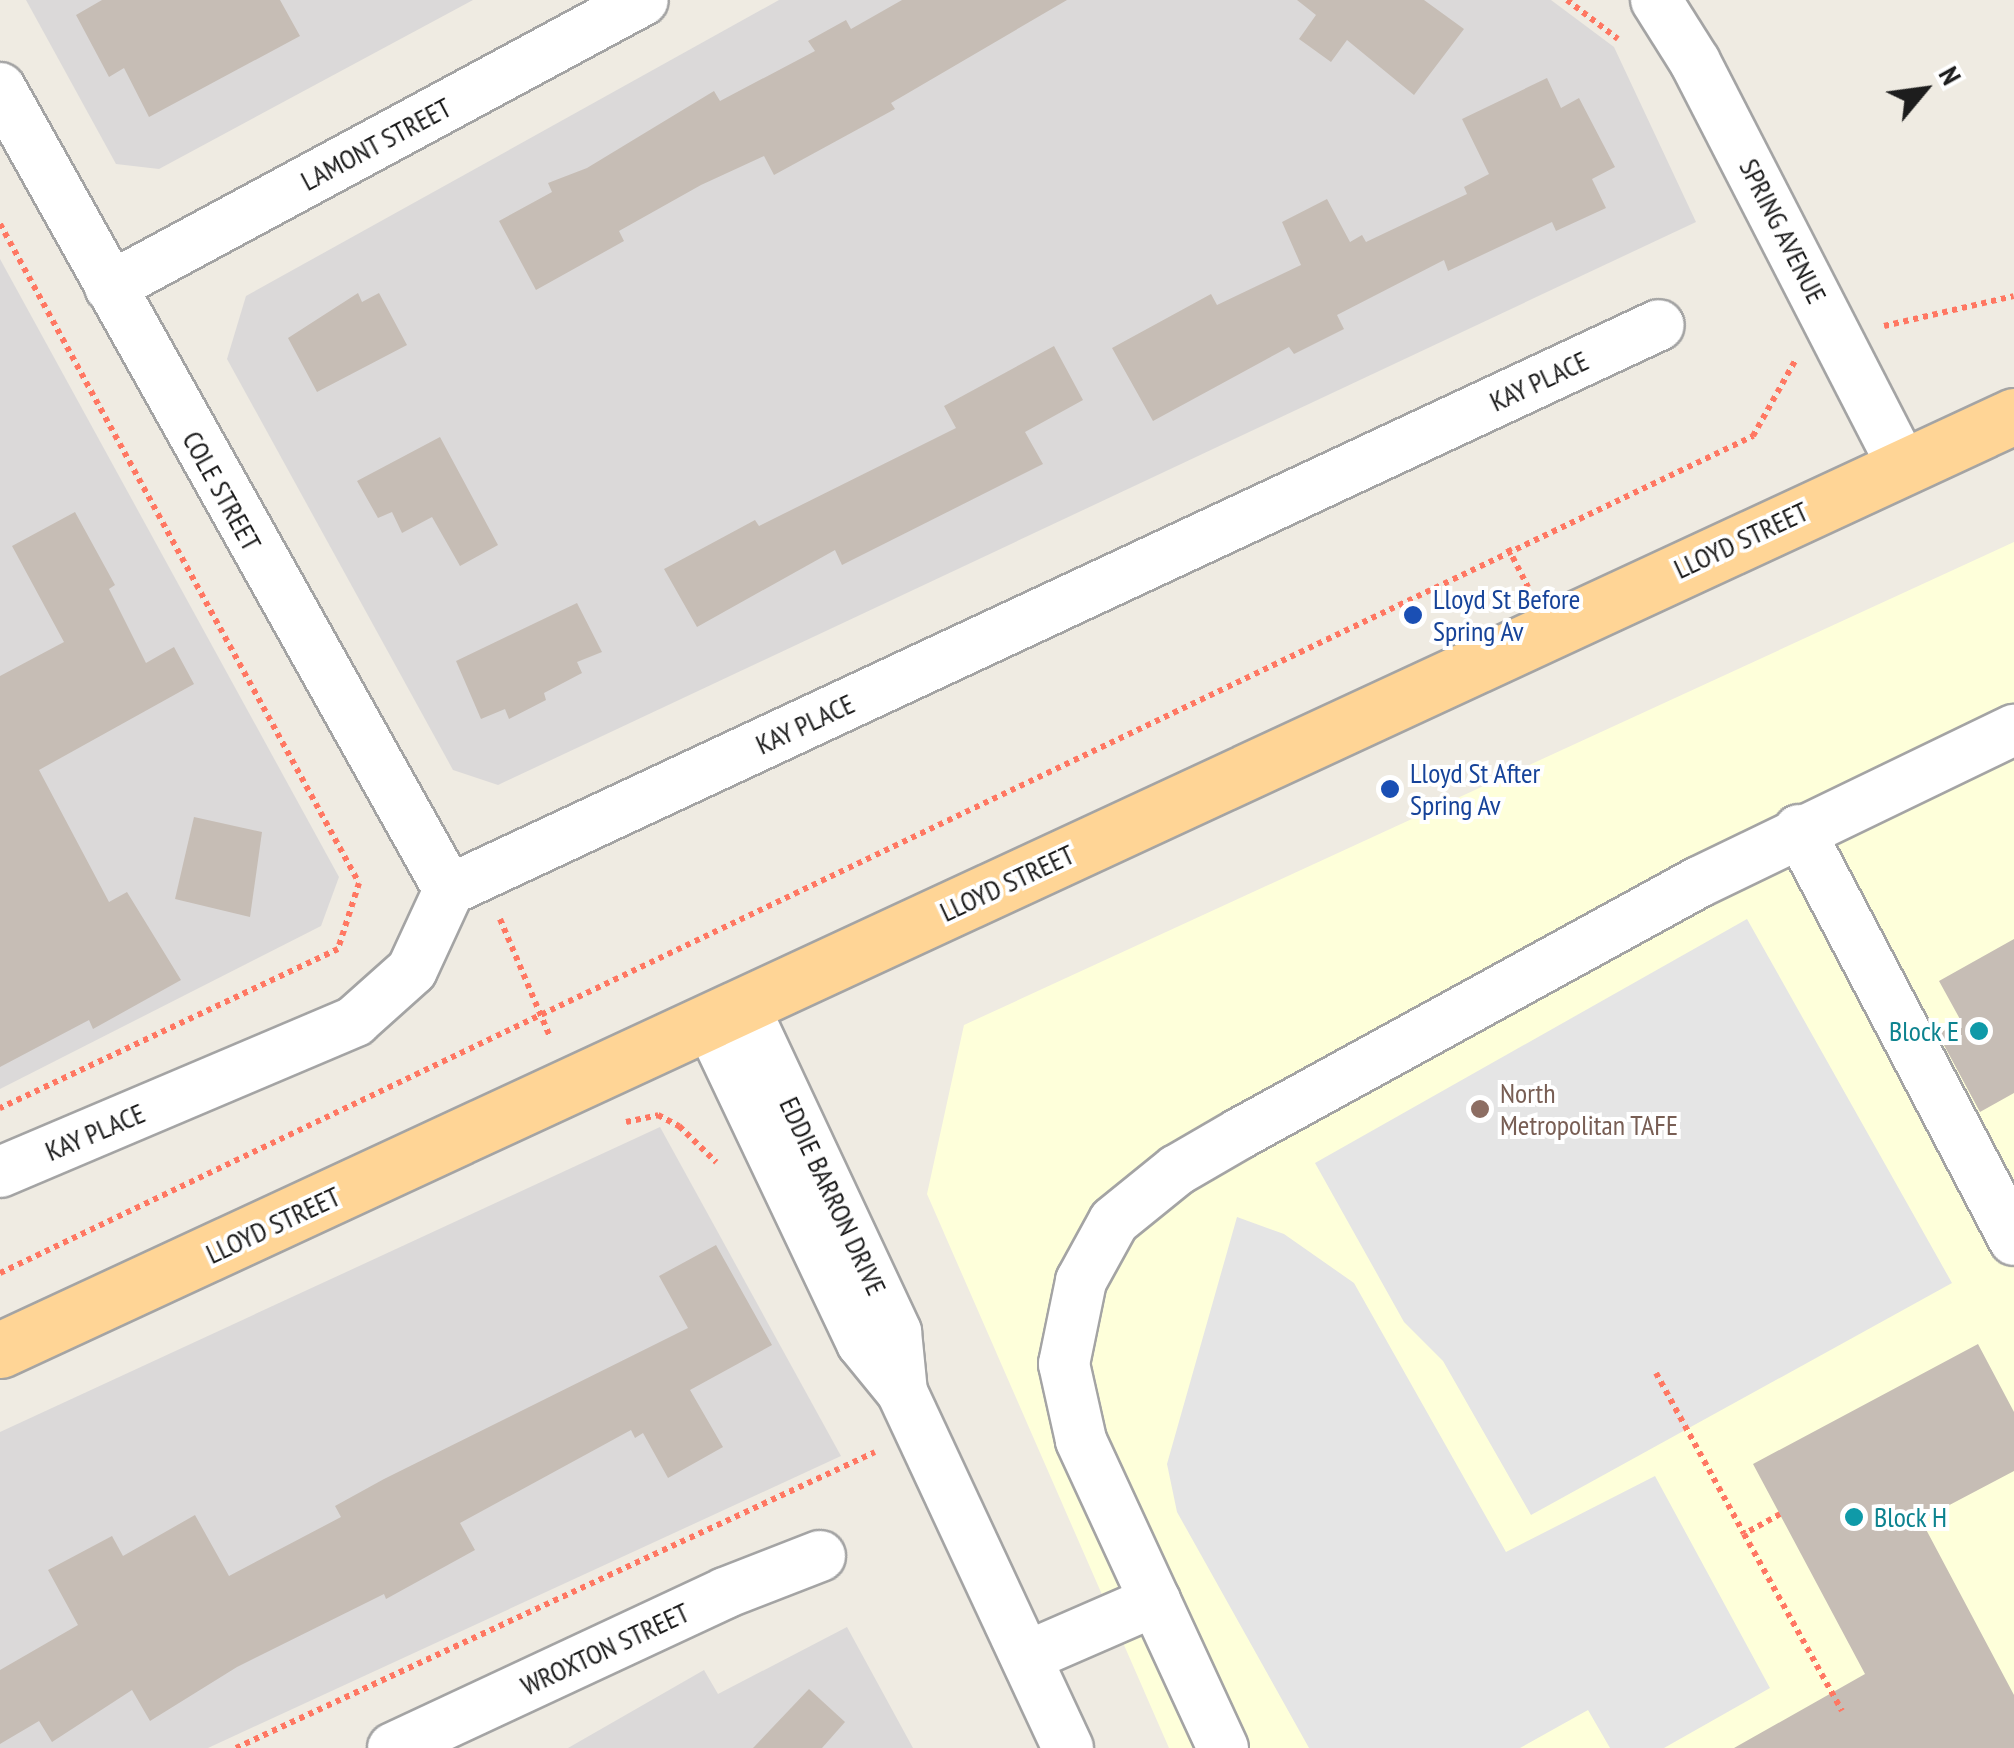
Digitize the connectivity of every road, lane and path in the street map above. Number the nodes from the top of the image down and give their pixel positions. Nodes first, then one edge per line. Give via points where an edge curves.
1 (642, 0) edge
2 (1656, 0) edge
3 (0, 88) edge
4 (0, 224) edge
5 (110, 287) junction
6 (2014, 296) edge
7 (1659, 325) dead end
8 (1841, 344) junction
9 (2014, 416) edge
10 (1902, 466) junction
11 (2014, 730) edge
12 (1799, 830) junction
13 (449, 890) junction
14 (500, 918) dead end
15 (539, 1012) junction
16 (727, 1015) junction
17 (552, 1041) dead end
18 (0, 1108) edge
19 (0, 1172) edge
20 (2014, 1240) edge
21 (0, 1273) edge
22 (0, 1350) edge
23 (1656, 1373) dead end
24 (878, 1450) dead end
25 (1780, 1514) dead end
26 (1744, 1534) junction
27 (820, 1556) dead end
28 (1154, 1600) junction
29 (1026, 1657) junction
30 (1842, 1711) dead end
31 (236, 1748) edge
32 (393, 1748) edge
33 (1068, 1748) edge
34 (1222, 1748) edge

1 - 5 street, LAMONT STREET
2 - 8 street, SPRING AVENUE
3 - 5 street, COLE STREET
4 - 18 path via 359,883 338,949
5 - 13 street, COLE STREET
6 - 8 path via 1873,329
7 - 13 street, KAY PLACE
8 - 10 street, SPRING AVENUE
8 - 15 path via 1798,355 1753,436
9 - 10 main road, LLOYD STREET
10 - 16 main road, LLOYD STREET
11 - 12 street
12 - 20 street
12 - 28 street via 1238,1134 1177,1170 1114,1221 1081,1281 1064,1364 1081,1440
13 - 19 street, KAY PLACE via 412,970 355,1020
14 - 15 path
15 - 17 path
15 - 21 path
16 - 22 main road, LLOYD STREET
16 - 29 street, EDDIE BARRON DRIVE via 862,1343 902,1392
23 - 26 path
24 - 31 path
25 - 26 path
26 - 30 path
27 - 32 street, WROXTON STREET via 725,1593
28 - 29 street
28 - 34 street
29 - 33 street, EDDIE BARRON DRIVE

